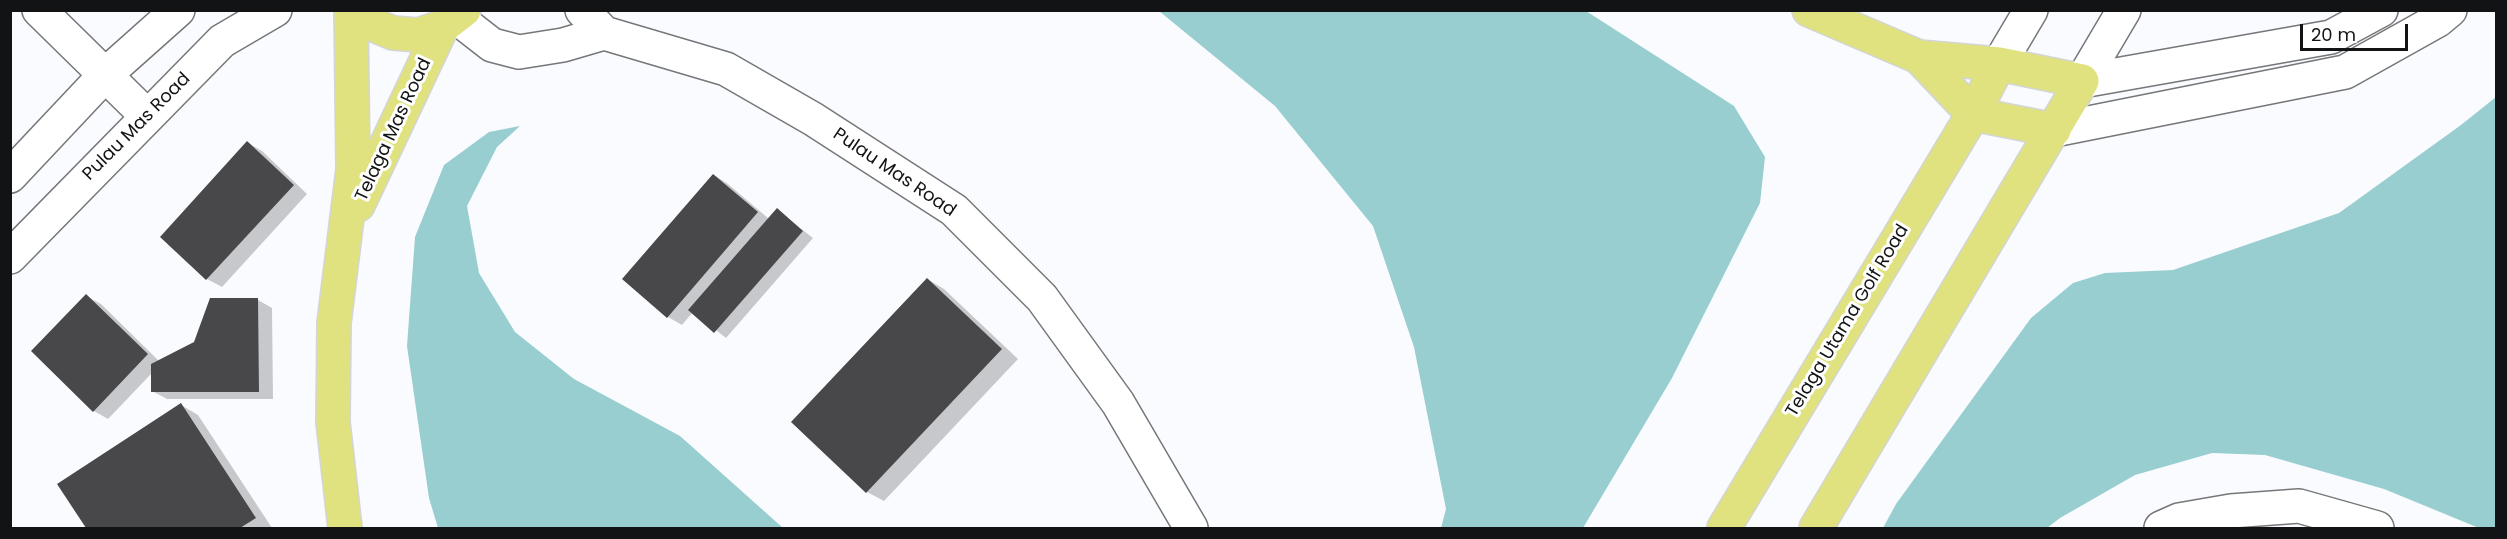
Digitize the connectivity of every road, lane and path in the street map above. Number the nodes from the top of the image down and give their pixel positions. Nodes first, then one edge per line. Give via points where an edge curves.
1 (39, 10) edge
2 (178, 10) edge
3 (275, 10) edge
4 (351, 10) edge
5 (355, 10) edge
6 (1809, 10) edge
7 (2031, 10) edge
8 (2124, 10) edge
9 (2381, 10) edge
10 (2450, 10) edge
11 (454, 18) edge
12 (593, 22) edge
13 (1919, 57) junction
14 (1999, 64) junction
15 (105, 75) junction
16 (2082, 81) junction
17 (1973, 114) junction
18 (147, 116) junction
19 (2054, 130) junction
20 (10, 176) edge
21 (346, 232) junction
22 (10, 257) edge
23 (345, 528) edge
24 (1191, 528) edge
25 (1724, 528) edge
26 (1816, 528) edge
27 (2162, 528) edge
28 (2378, 528) edge

1 - 15 street
2 - 15 street
3 - 18 street, Pulau Mas Road via 222,41
4 - 21 main road, Telaga Mas Road via 353,169
5 - 11 main road via 369,23 393,33 418,35
6 - 13 main road
7 - 14 street
8 - 16 street
9 - 16 street via 2331,37
10 - 19 street via 2345,72
11 - 12 street, Pulau Mas Road via 492,45 519,52 563,45
11 - 21 main road, Telaga Mas Road via 385,144
12 - 24 street, Pulau Mas Road via 726,69 813,119 954,210 1042,298 1118,403
13 - 14 main road
13 - 17 main road
14 - 16 main road
14 - 17 main road, Telaga Utama Golf Road
15 - 18 street
15 - 20 street
16 - 19 main road
17 - 19 main road
17 - 25 main road, Telaga Utama Golf Road
18 - 22 street, Pulau Mas Road
19 - 26 main road
21 - 23 main road, Telaga Mas Road via 334,323 333,422
27 - 28 street via 2180,520 2221,513 2299,506

